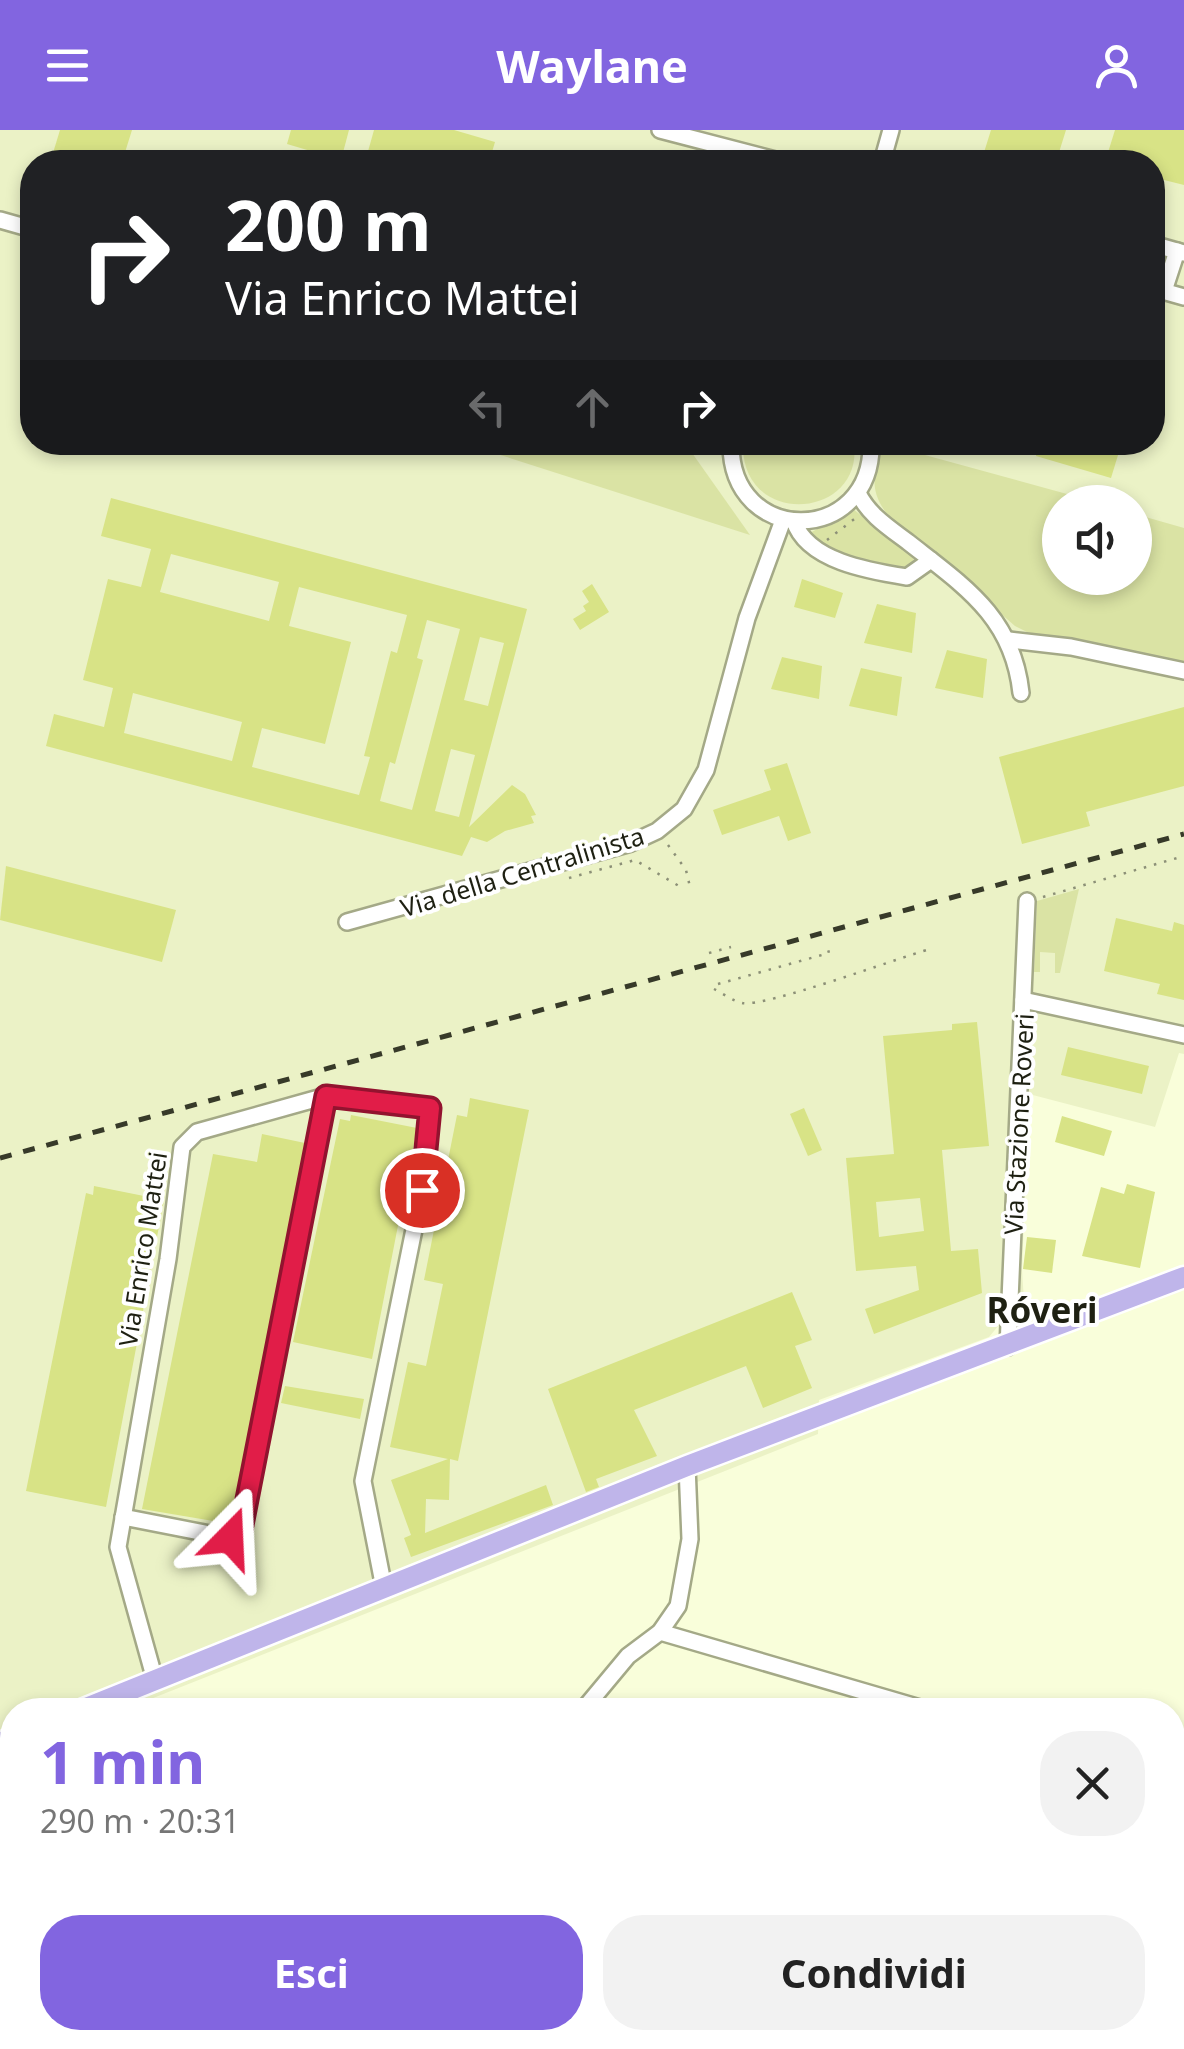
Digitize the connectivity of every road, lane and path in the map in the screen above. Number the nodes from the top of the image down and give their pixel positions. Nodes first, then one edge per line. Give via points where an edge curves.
1 (660, 130) edge
2 (737, 150) edge
3 (1180, 252) edge
4 (1165, 278) edge
5 (727, 455) edge
6 (731, 455) edge
7 (871, 455) edge
8 (731, 460) junction
9 (858, 492) junction
10 (858, 516) dead end
11 (788, 521) junction
12 (822, 544) dead end
13 (931, 560) junction
14 (1009, 640) junction
15 (1184, 671) edge
16 (1021, 693) dead end
17 (658, 830) junction
18 (1184, 856) edge
19 (565, 862) junction
20 (1099, 881) junction
21 (1098, 890) dead end
22 (1027, 901) joint
23 (347, 922) dead end
24 (827, 946) dead end
25 (732, 947) dead end
26 (930, 949) dead end
27 (709, 953) dead end
28 (718, 984) dead end
29 (714, 989) dead end
30 (1024, 1000) junction
31 (1184, 1036) edge
32 (326, 1096) junction
33 (1184, 1277) edge
34 (1008, 1346) junction
35 (688, 1466) junction
36 (122, 1518) junction
37 (384, 1588) junction
38 (660, 1632) junction
39 (154, 1680) junction
40 (110, 1698) edge
41 (593, 1698) edge
42 (887, 1698) edge

1 - 2 street
3 - 4 street
5 - 8 street
6 - 8 street
7 - 9 street
8 - 11 street via 754,504
9 - 11 street via 833,514
9 - 13 street via 874,516
10 - 12 path
11 - 13 street via 818,552 890,574 907,577
11 - 17 street, Via della Centralinista via 747,618 706,770 684,809
13 - 14 street
14 - 15 street
14 - 16 street
17 - 19 street, Via della Centralinista
17 - 19 path via 686,870 687,888 636,860 570,878
18 - 20 path
19 - 23 street, Via della Centralinista
20 - 21 path
20 - 22 path
22 - 30 street, Via Stazione Roveri
24 - 28 path via 829,954
25 - 27 path
26 - 29 path via 772,1002 742,1003
30 - 31 street
30 - 34 street, Via Stazione Roveri
32 - 36 street, Via Enrico Mattei via 197,1132 182,1146
32 - 36 street via 241,1530 230,1538
32 - 37 street, Via Enrico Mattei via 430,1108 422,1190 363,1481
33 - 34 main road
34 - 35 main road
35 - 37 main road
35 - 38 street via 686,1575 678,1606
36 - 39 street, Via Enrico Mattei via 118,1547
37 - 39 main road
38 - 41 street via 628,1656
38 - 42 street
39 - 40 main road

